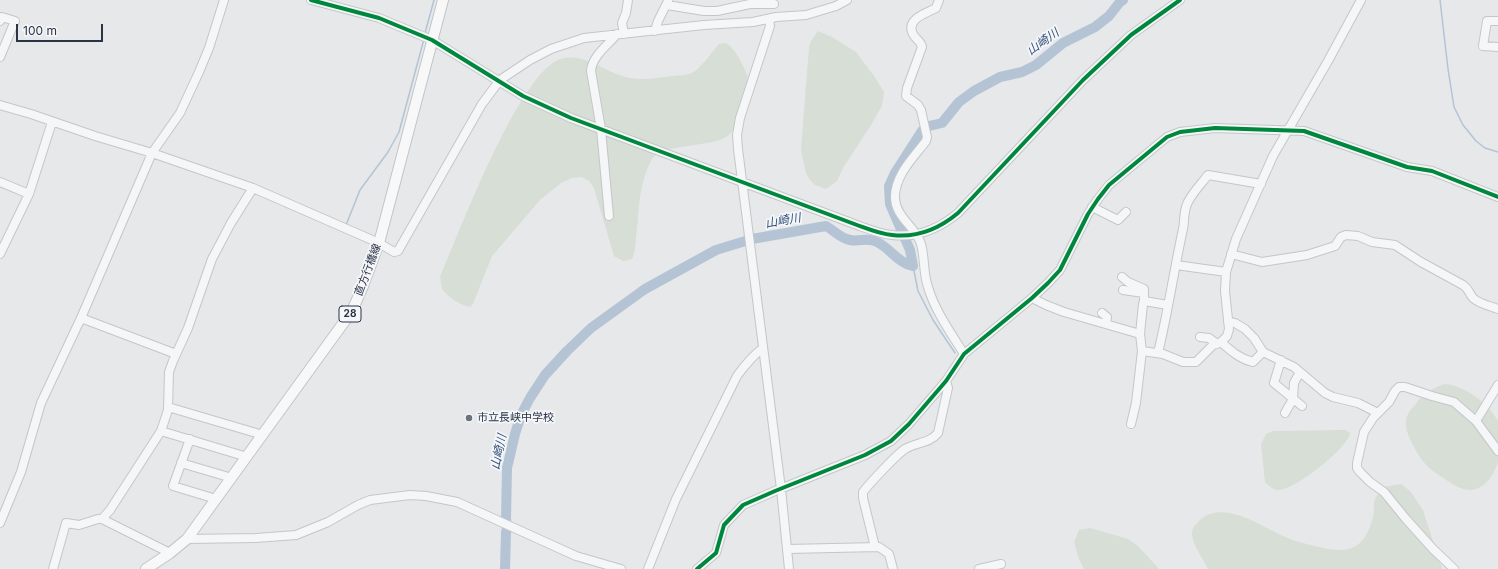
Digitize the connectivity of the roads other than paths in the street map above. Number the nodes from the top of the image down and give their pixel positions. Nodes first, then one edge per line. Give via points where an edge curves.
1 (224, 0) edge
2 (311, 0) edge
3 (443, 0) edge
4 (628, 0) edge
5 (847, 0) edge
6 (939, 0) edge
7 (1180, 0) edge
8 (1361, 0) edge
9 (668, 2) edge
10 (775, 2) edge
11 (772, 18) junction
12 (0, 21) edge
13 (1498, 21) edge
14 (655, 31) junction
15 (621, 34) junction
16 (432, 40) junction
17 (1498, 47) edge
18 (0, 57) edge
19 (500, 80) junction
20 (0, 105) edge
21 (52, 122) junction
22 (600, 129) junction
23 (1287, 130) junction
24 (152, 153) junction
25 (0, 182) edge
26 (742, 182) junction
27 (1261, 184) junction
28 (254, 188) junction
29 (29, 194) junction
30 (1498, 197) edge
31 (1092, 207) junction
32 (1126, 212) dead end
33 (609, 216) dead end
34 (915, 234) junction
35 (379, 243) junction
36 (0, 254) edge
37 (1231, 254) junction
38 (1176, 265) junction
39 (1226, 272) junction
40 (1122, 277) dead end
41 (1123, 290) dead end
42 (1144, 297) junction
43 (1032, 298) junction
44 (1168, 305) junction
45 (1498, 309) edge
46 (1102, 313) dead end
47 (81, 318) junction
48 (1228, 321) junction
49 (1106, 324) junction
50 (1140, 334) junction
51 (1200, 337) dead end
52 (1219, 343) junction
53 (763, 348) junction
54 (1142, 351) junction
55 (1263, 352) junction
56 (1158, 353) junction
57 (176, 354) junction
58 (964, 354) junction
59 (1281, 360) junction
60 (1300, 372) junction
61 (946, 380) junction
62 (1498, 385) edge
63 (1293, 399) junction
64 (1302, 406) dead end
65 (168, 407) junction
66 (1285, 413) dead end
67 (1378, 413) junction
68 (1476, 421) junction
69 (1131, 424) dead end
70 (161, 431) junction
71 (263, 435) junction
72 (190, 439) junction
73 (1498, 451) edge
74 (247, 457) junction
75 (181, 463) junction
76 (232, 478) junction
77 (781, 489) junction
78 (216, 499) junction
79 (102, 520) junction
80 (0, 523) edge
81 (187, 539) junction
82 (875, 547) junction
83 (787, 548) junction
84 (170, 553) junction
85 (1001, 564) dead end
86 (53, 569) edge
87 (146, 569) edge
88 (621, 569) edge
89 (648, 569) edge
90 (696, 569) edge
91 (789, 569) edge
92 (893, 569) edge
93 (979, 569) edge
94 (1454, 569) edge

1 - 24 street via 209,48 180,113
2 - 16 street via 379,18
3 - 16 main road, 直方行橋線 / 28
4 - 15 street
5 - 11 street via 806,15
6 - 34 street via 936,8 917,18 912,30 922,47 906,96 918,106 923,117 926,141 903,172 895,197 898,210
7 - 34 street via 1131,35 1083,80 958,213 934,229
8 - 23 street
9 - 10 street via 704,11
9 - 14 street
10 - 11 street
11 - 14 street
11 - 26 street via 738,127
12 - 18 street via 2,17 15,21
13 - 17 street via 1487,21 1483,46
14 - 15 street
15 - 19 street via 584,38 551,49
15 - 22 street via 598,55 592,65
16 - 19 street
16 - 35 main road, 直方行橋線 / 28
19 - 22 street via 523,96
19 - 35 street via 470,123 398,251 394,252
20 - 21 street
21 - 24 street
21 - 29 street
22 - 26 street
22 - 33 street
23 - 27 street
23 - 30 street via 1315,134 1407,167 1432,171
23 - 31 street via 1214,128 1180,132 1167,137 1110,184
24 - 28 street
24 - 47 street
25 - 29 street
26 - 34 street via 884,234
26 - 53 street
27 - 37 street
27 - 38 street via 1208,175 1187,203
28 - 35 street
28 - 57 street via 212,259 188,328
29 - 36 street
31 - 32 street via 1118,220
31 - 43 street via 1060,270
34 - 58 street via 921,245 928,289 940,315
35 - 71 main road, 直方行橋線 / 28 via 352,311
37 - 39 street
37 - 45 street via 1262,262 1299,256 1335,246 1341,237 1346,235 1358,236 1372,242 1395,245 1463,285 1476,300
38 - 39 street
38 - 44 street
39 - 48 street
40 - 42 street via 1144,289
41 - 42 street
42 - 44 street
42 - 50 street
43 - 49 street
43 - 58 street
44 - 56 street
46 - 49 street via 1107,317
47 - 57 street
47 - 80 street via 41,403 21,472
48 - 52 street via 1227,336
48 - 55 street via 1245,329
49 - 50 street
50 - 54 street
51 - 52 street
52 - 55 street via 1244,360 1253,362
52 - 56 street via 1213,345 1196,362 1183,362
53 - 77 street
53 - 89 street via 753,356 738,376 676,499
54 - 56 street
54 - 69 street
55 - 59 street
57 - 65 street via 169,372
58 - 61 street
59 - 60 street
59 - 63 street via 1274,383
60 - 63 street via 1294,383
60 - 67 street via 1325,393 1358,403
61 - 77 street via 891,441 864,455
61 - 82 street via 948,388 938,433 927,442 904,450 863,492
62 - 68 street
63 - 64 street
63 - 66 street
65 - 70 street
65 - 71 street
67 - 68 street via 1399,387 1405,387 1454,402
67 - 94 street via 1364,432 1357,468 1384,492 1433,549
68 - 73 street
70 - 72 street
70 - 79 street
71 - 74 main road, 直方行橋線 / 28
72 - 74 street
72 - 75 street
74 - 76 main road, 直方行橋線 / 28
75 - 76 street
75 - 78 street via 173,486
76 - 78 main road, 直方行橋線 / 28
77 - 83 street
77 - 90 street via 738,510 724,526 716,553
78 - 81 main road, 直方行橋線 / 28
79 - 84 street
79 - 86 street via 79,525 66,523
81 - 84 main road, 直方行橋線 / 28
81 - 88 street via 296,535 370,500 410,495 426,496 457,502 576,556
82 - 83 street
82 - 92 street via 890,554
83 - 91 street
84 - 87 main road, 直方行橋線 / 28
85 - 93 street

